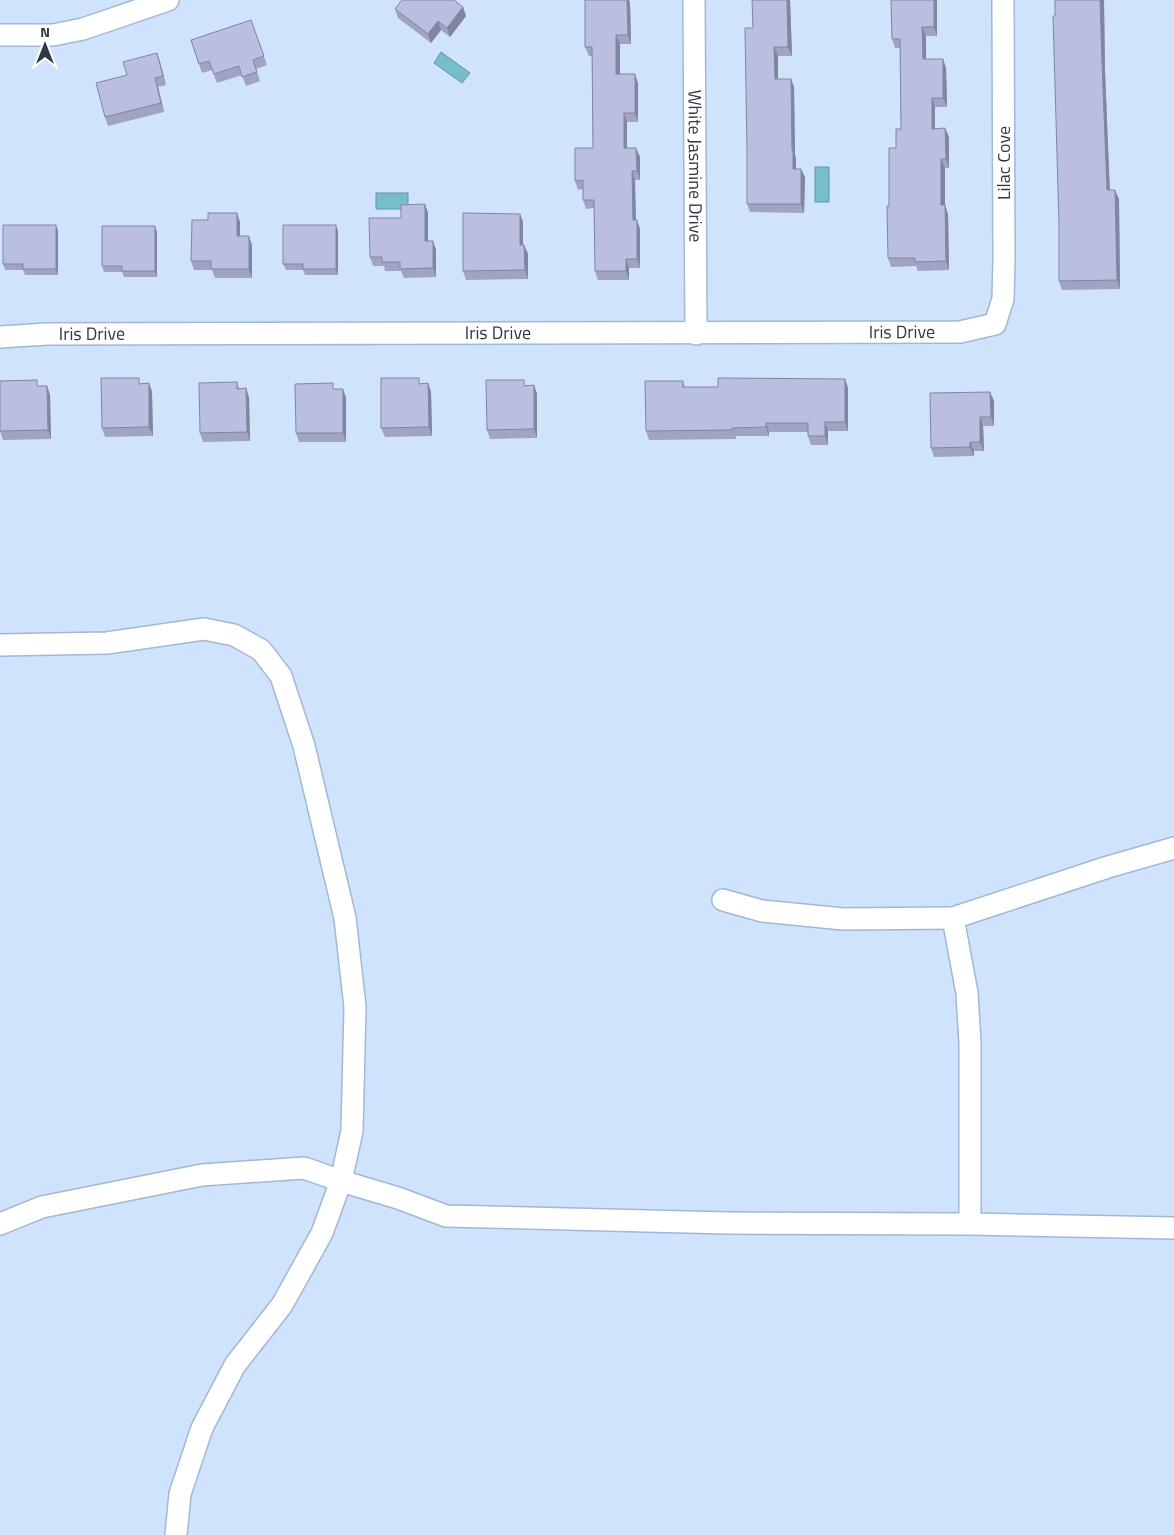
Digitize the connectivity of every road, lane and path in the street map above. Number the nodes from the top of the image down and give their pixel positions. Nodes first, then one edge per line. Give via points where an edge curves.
1 (168, 0) edge
2 (694, 0) edge
3 (1002, 0) edge
4 (0, 35) edge
5 (995, 324) joint
6 (696, 334) junction
7 (0, 337) edge
8 (0, 645) edge
9 (1174, 848) edge
10 (723, 900) dead end
11 (953, 918) junction
12 (341, 1181) junction
13 (0, 1224) edge
14 (970, 1224) junction
15 (1174, 1228) edge
16 (176, 1535) edge

1 - 4 street via 83,29 53,35
2 - 6 street, White Jasmine Drive
3 - 5 street, Lilac Cove via 1004,259 1003,298
5 - 6 street, Iris Drive via 960,332
6 - 7 street, Iris Drive via 47,334
8 - 12 street via 107,643 204,629 234,635 261,650 281,676 304,746 345,918 355,1007 352,1131
9 - 11 street
10 - 11 street via 762,911 843,919
11 - 14 street via 967,993 970,1043
12 - 13 street via 304,1168 202,1175 42,1207
12 - 14 street via 446,1216 727,1223
12 - 16 street via 322,1233 282,1305 235,1365 202,1428 180,1494
14 - 15 street

